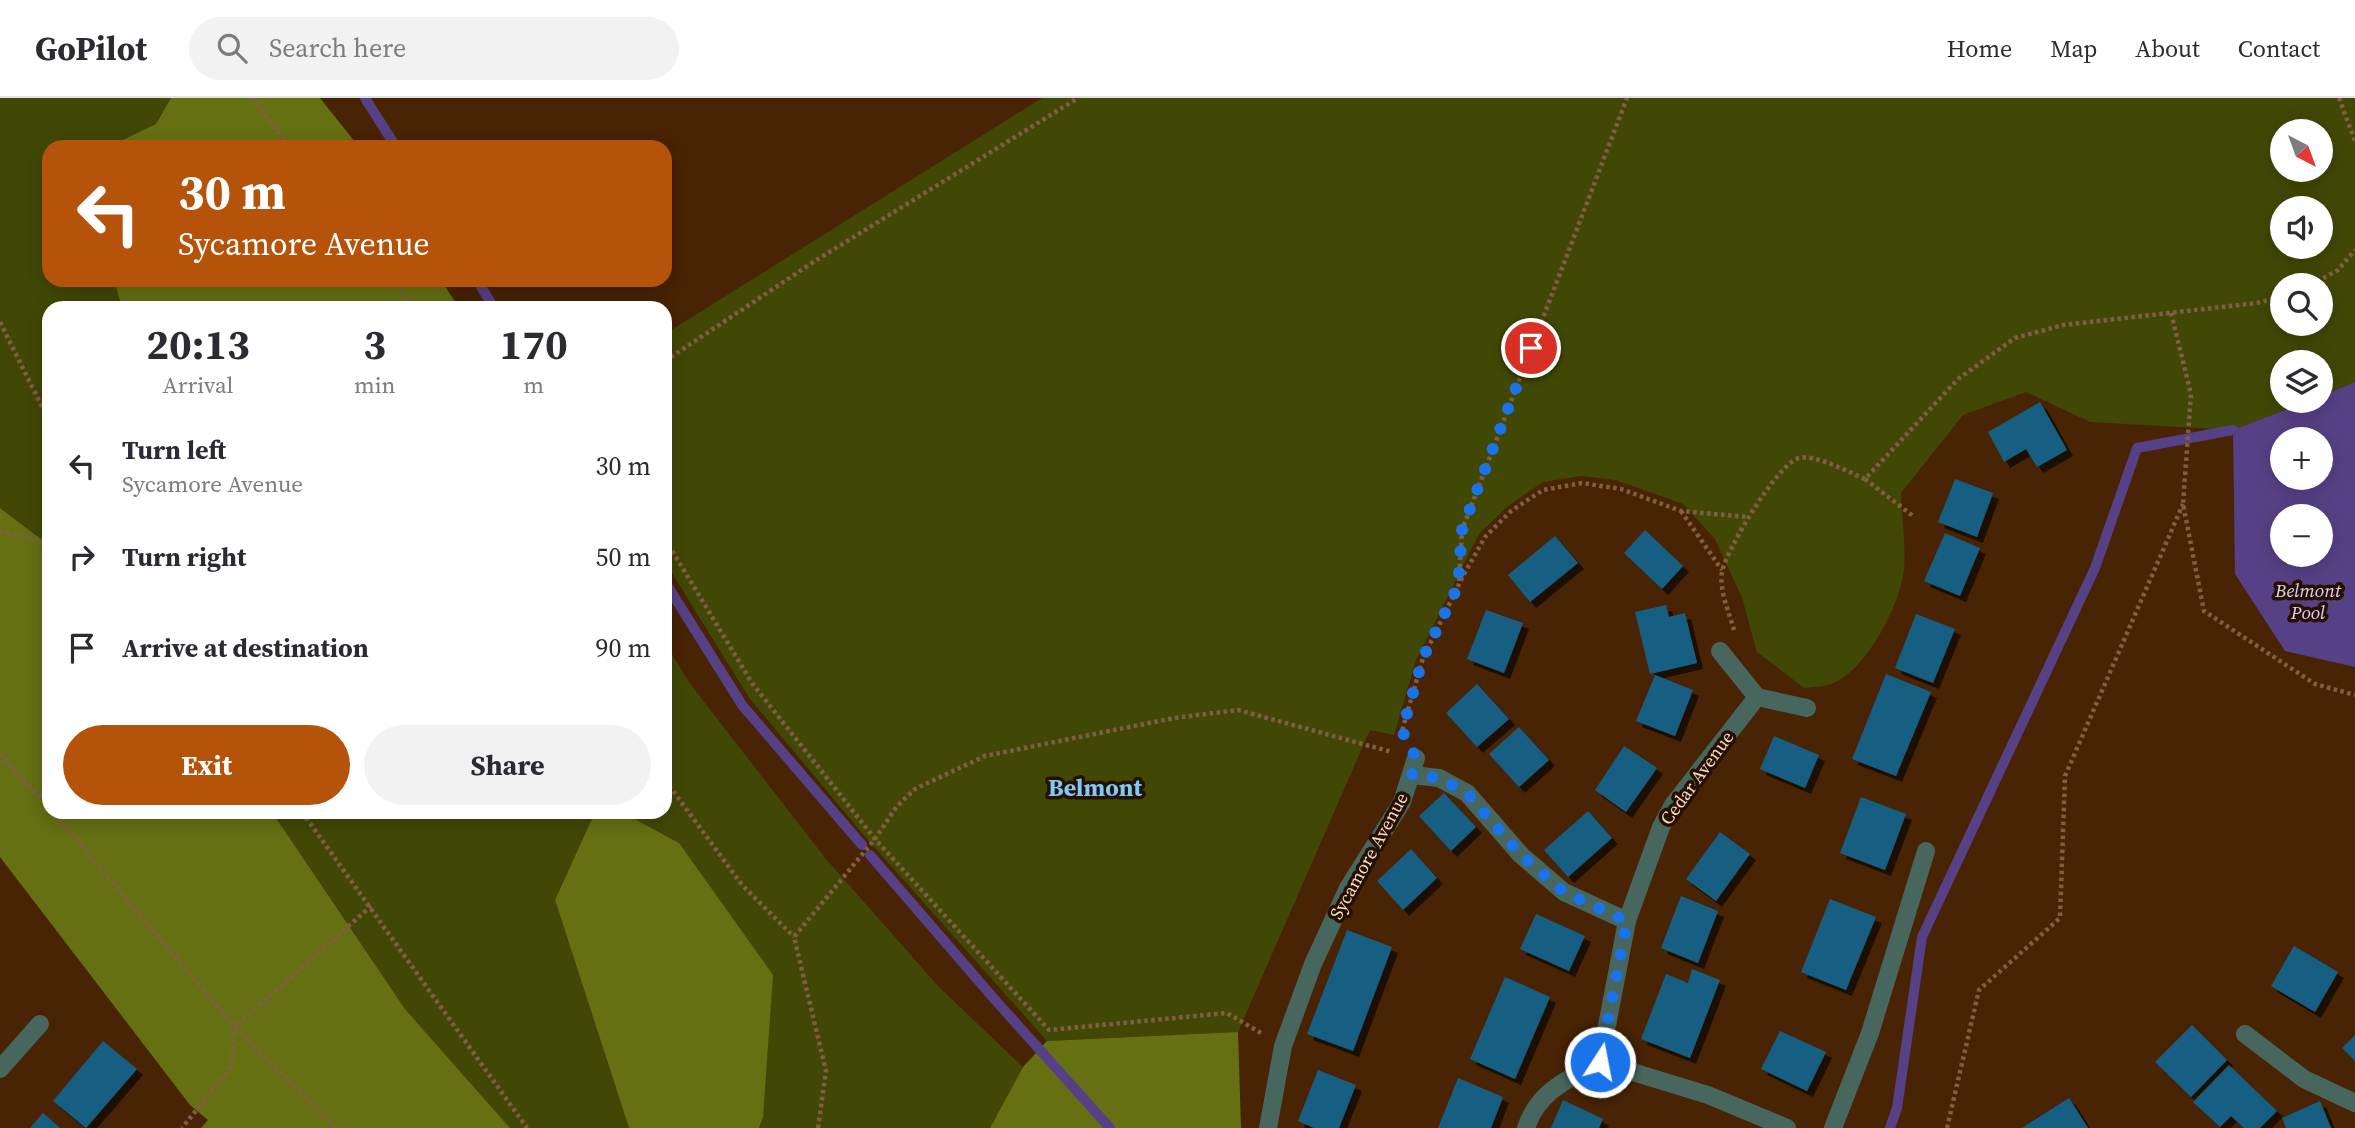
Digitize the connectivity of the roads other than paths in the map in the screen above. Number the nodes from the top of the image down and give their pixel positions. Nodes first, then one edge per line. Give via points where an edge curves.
1 (1720, 650) road end
2 (1757, 697) junction
3 (1807, 708) dead end
4 (1926, 850) dead end
5 (1627, 921) junction
6 (40, 1024) dead end
7 (2245, 1034) dead end
8 (1600, 1062) junction
9 (0, 1069) edge
10 (2355, 1103) edge
11 (1268, 1128) edge
12 (1525, 1128) edge
13 (1787, 1128) edge
14 (1833, 1128) edge

1 - 2 street
2 - 3 street
2 - 5 street, Cedar Avenue via 1673,806
4 - 14 street via 1870,1033
5 - 8 street
5 - 11 street, Sycamore Avenue via 1564,892 1521,855 1467,793 1414,766 1402,802 1348,888 1313,964 1283,1046
6 - 9 street
7 - 10 street via 2304,1079
8 - 12 street via 1552,1087
8 - 13 street via 1707,1095

